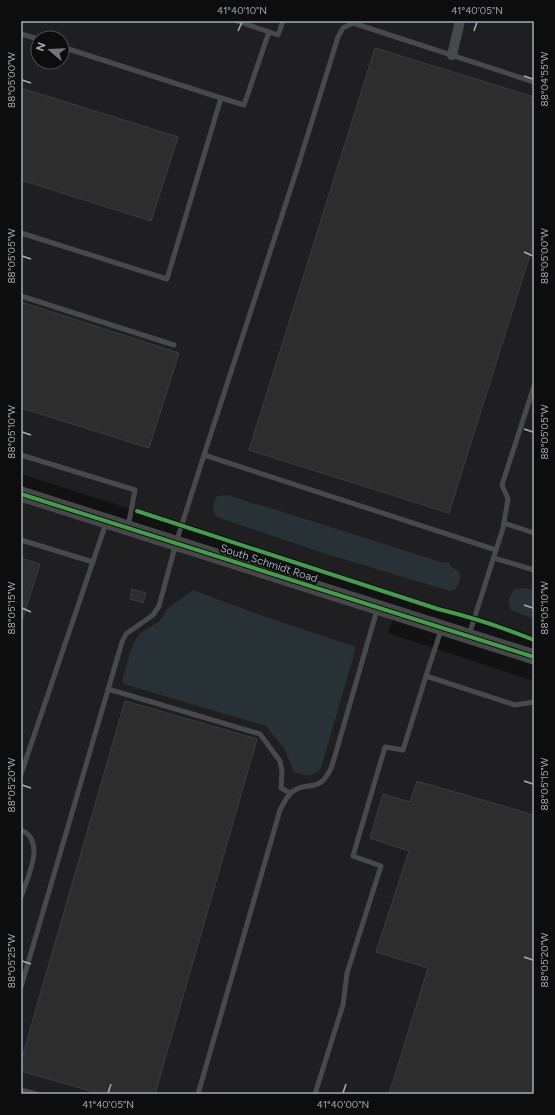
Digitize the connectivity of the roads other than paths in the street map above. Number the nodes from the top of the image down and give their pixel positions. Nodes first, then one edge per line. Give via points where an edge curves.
1 (237, 21) edge
2 (283, 21) edge
3 (460, 21) edge
4 (269, 32) junction
5 (70, 50) edge
6 (452, 55) junction
7 (534, 82) edge
8 (221, 98) junction
9 (21, 233) edge
10 (21, 296) edge
11 (174, 345) dead end
12 (534, 386) edge
13 (21, 455) edge
14 (204, 455) junction
15 (21, 494) edge
16 (107, 522) junction
17 (504, 523) junction
18 (127, 528) junction
19 (534, 533) edge
20 (21, 540) edge
21 (176, 543) junction
22 (496, 550) junction
23 (494, 558) junction
24 (93, 562) junction
25 (534, 570) edge
26 (378, 607) junction
27 (442, 627) junction
28 (469, 636) junction
29 (534, 657) edge
30 (426, 676) junction
31 (108, 690) junction
32 (534, 702) edge
33 (21, 774) edge
34 (290, 794) junction
35 (21, 830) edge
36 (21, 897) edge
37 (21, 987) edge
38 (21, 1090) edge
39 (36, 1094) edge
40 (198, 1094) edge
41 (315, 1094) edge

1 - 4 lane
2 - 4 lane via 278,35
3 - 6 street
4 - 8 lane via 244,105
5 - 8 lane
6 - 7 lane
6 - 14 lane via 353,23 343,28 331,58
8 - 9 lane via 167,279
10 - 11 lane
12 - 17 lane via 502,485 508,499
13 - 18 lane via 135,490
14 - 21 lane
14 - 22 lane
15 - 16 street, South Schmidt Road
16 - 18 street, South Schmidt Road
16 - 24 lane
17 - 19 lane
17 - 22 lane
18 - 21 street, South Schmidt Road
20 - 24 lane
21 - 26 street, South Schmidt Road
21 - 31 lane via 159,606 152,615 126,634
22 - 23 lane
23 - 25 lane
23 - 28 lane
24 - 33 lane
26 - 27 street, South Schmidt Road
26 - 34 lane via 327,778 315,786
27 - 28 street, South Schmidt Road
27 - 30 lane
28 - 29 street, South Schmidt Road
30 - 32 lane via 515,705
30 - 41 lane via 403,750 385,747 353,856 381,866 347,973 343,1005
31 - 34 lane via 260,734 280,761 280,788
31 - 37 lane
34 - 40 lane via 280,810
35 - 36 lane via 32,838 34,857
38 - 39 lane

